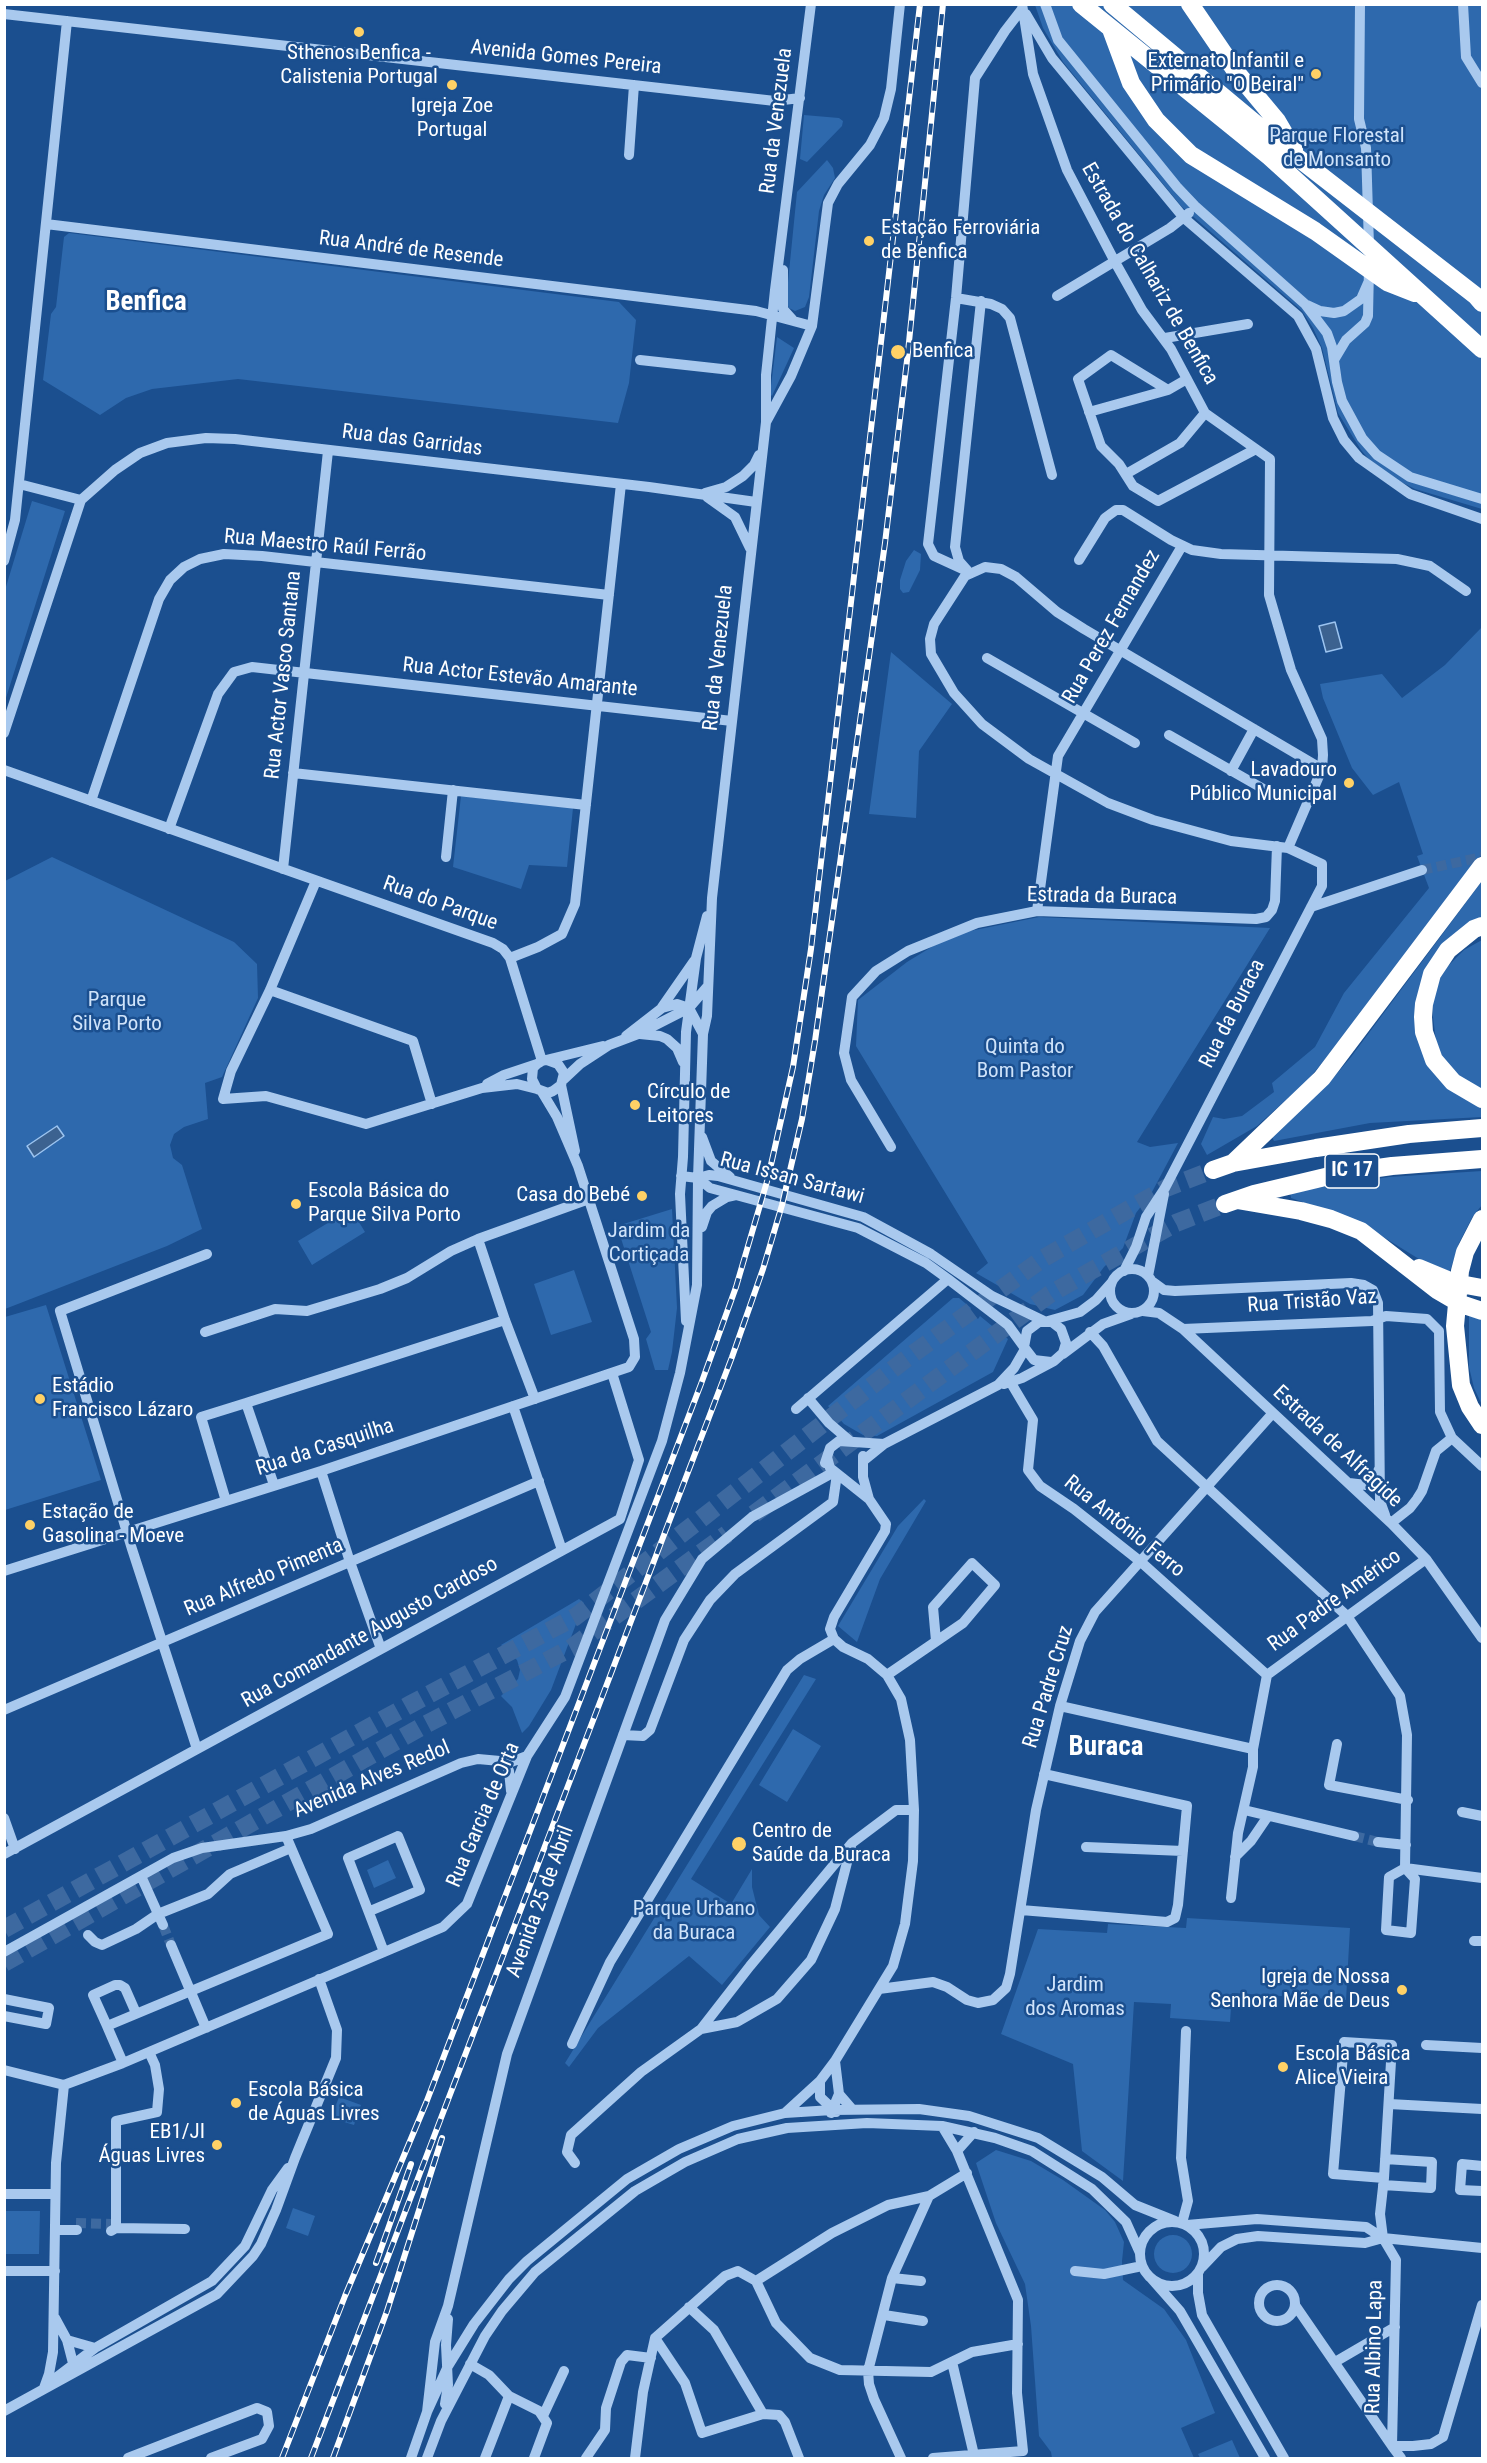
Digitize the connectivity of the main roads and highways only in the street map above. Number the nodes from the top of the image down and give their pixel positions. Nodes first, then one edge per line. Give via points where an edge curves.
1 (1080, 4) edge
2 (1105, 4) edge
3 (1112, 4) edge
4 (1190, 4) edge
5 (1300, 159) junction
6 (1425, 297) junction
7 (1482, 303) edge
8 (1482, 349) edge
9 (1482, 866) edge
10 (1482, 926) edge
11 (1482, 1099) edge
12 (1482, 1128) edge
13 (1482, 1159) edge
14 (1233, 1163) junction
15 (1213, 1170) tunnel mouth
16 (1482, 1219) edge
17 (1395, 1258) junction
18 (1482, 1288) edge
19 (1482, 1311) edge
20 (1482, 1425) edge

1 - 6 highway via 1270,157
2 - 6 highway via 1131,83 1156,120 1191,155 1315,231 1359,261 1378,281
3 - 5 highway
4 - 5 highway via 1237,73 1277,121
5 - 7 highway
6 - 8 highway
9 - 14 highway via 1322,1078
10 - 11 highway via 1448,950 1432,974 1423,1017 1434,1060 1453,1082
12 - 14 highway, IC 17 via 1409,1134
13 - 17 highway, IC 17 via 1342,1173 1231,1202 1331,1219 1361,1232
14 - 15 highway, IC 17
16 - 20 highway via 1460,1271 1447,1329 1461,1385
17 - 18 highway via 1455,1283
17 - 19 highway via 1437,1290

